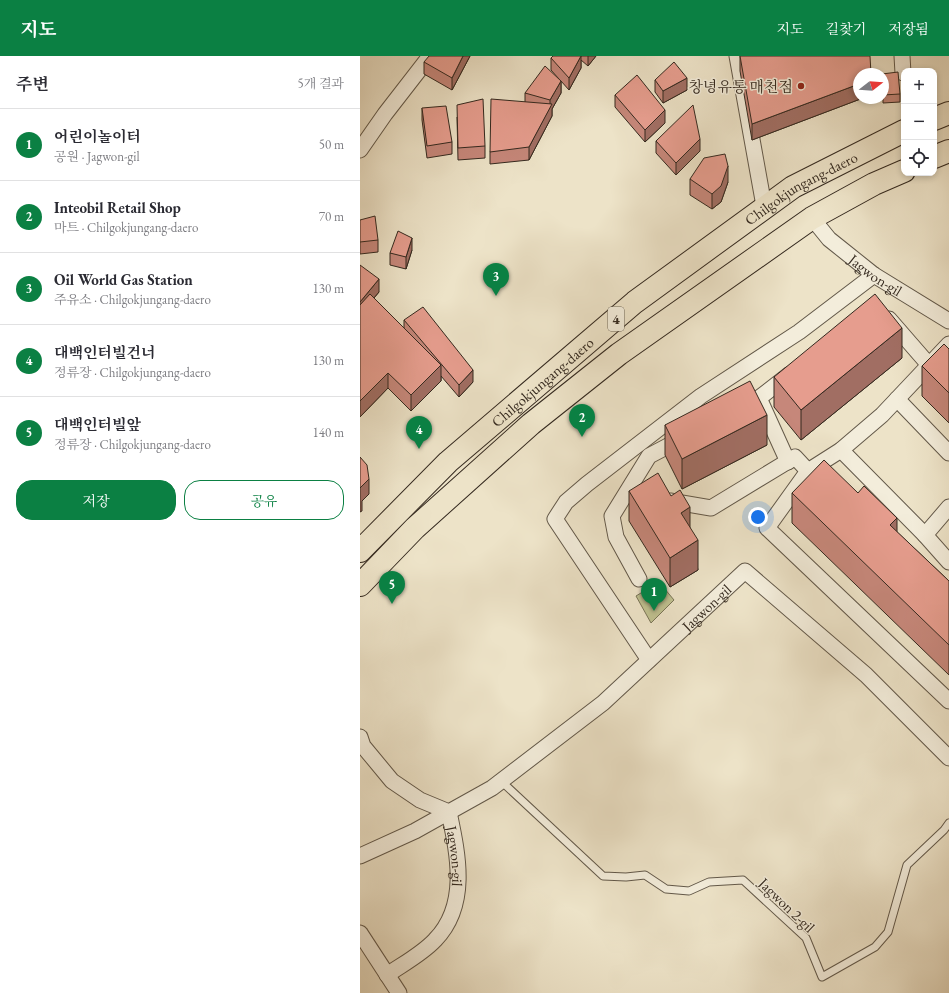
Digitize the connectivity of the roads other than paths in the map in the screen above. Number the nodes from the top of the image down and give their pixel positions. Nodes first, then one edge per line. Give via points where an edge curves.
1 (430, 56) edge
2 (739, 56) edge
3 (902, 56) edge
4 (903, 68) edge
5 (949, 113) edge
6 (937, 118) edge
7 (901, 133) edge
8 (360, 150) edge
9 (949, 151) edge
10 (937, 156) edge
11 (901, 172) edge
12 (764, 206) junction
13 (812, 218) junction
14 (874, 275) junction
15 (880, 310) edge
16 (949, 321) edge
17 (949, 344) edge
18 (802, 364) edge
19 (929, 365) junction
20 (759, 398) junction
21 (897, 399) junction
22 (732, 413) edge
23 (697, 431) edge
24 (840, 450) junction
25 (949, 453) edge
26 (788, 462) junction
27 (808, 472) junction
28 (949, 507) edge
29 (612, 516) junction
30 (925, 535) junction
31 (360, 551) edge
32 (949, 562) edge
33 (639, 579) dead end
34 (360, 585) edge
35 (649, 660) junction
36 (949, 701) edge
37 (360, 737) edge
38 (949, 758) edge
39 (501, 781) junction
40 (449, 812) junction
41 (949, 823) edge
42 (360, 856) edge
43 (360, 933) edge
44 (388, 975) junction
45 (398, 993) edge

1 - 8 street
2 - 12 street
3 - 4 street
5 - 6 main road
7 - 12 main road, Chilgokjungang-daero / 4 via 793,187
9 - 10 main road
11 - 13 main road, Chilgokjungang-daero / 4
12 - 31 main road, Chilgokjungang-daero / 4 via 623,312 448,462
13 - 14 street, Jagwon-gil via 829,239
13 - 34 main road, Chilgokjungang-daero / 4 via 619,354 531,424 415,528
14 - 16 street, Jagwon-gil
14 - 35 street via 799,332 701,396 587,484 566,502 555,519
15 - 19 street
17 - 19 street
18 - 20 street
19 - 21 street
20 - 22 street
20 - 26 street
21 - 24 street
21 - 25 street
23 - 29 street via 649,456
24 - 27 street
24 - 30 street
26 - 27 street via 795,457
26 - 29 street via 711,508 646,500
27 - 36 street via 768,528
28 - 30 street
29 - 33 street via 616,537
30 - 32 street
35 - 38 street, Jagwon-gil via 745,571 866,675
35 - 39 street, Jagwon-gil via 603,703
37 - 40 street, Jagwon-gil via 363,746 392,781 420,800
39 - 40 street, Jagwon-gil
39 - 41 lane, Jagwon 2-gil via 603,876 645,875 666,889 688,891 709,882 743,880 806,938 822,977 875,947 888,932 907,865
40 - 42 street
40 - 44 street, Jagwon-gil via 458,859 456,906 445,928 433,942
43 - 44 street
44 - 45 street

